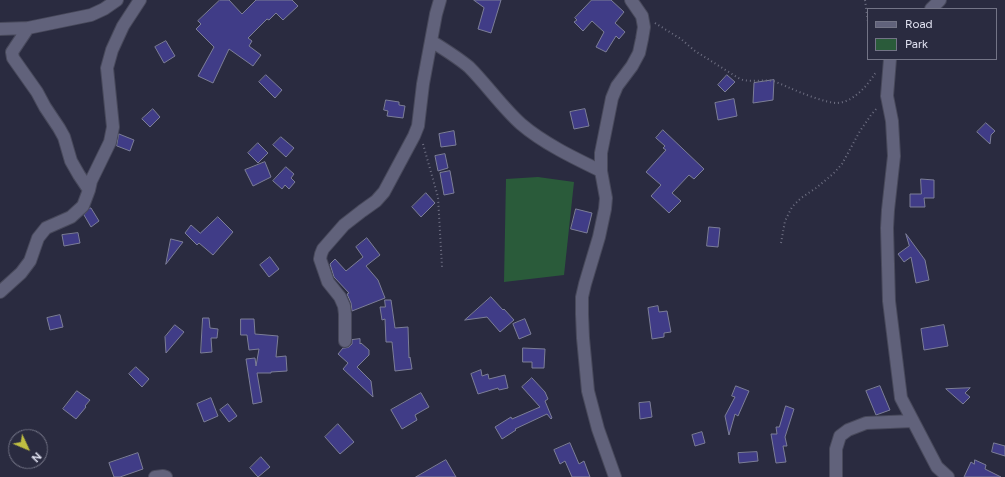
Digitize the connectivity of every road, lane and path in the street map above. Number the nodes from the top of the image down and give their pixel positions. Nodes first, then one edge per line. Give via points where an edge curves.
1 (116, 0) edge
2 (140, 0) edge
3 (440, 0) edge
4 (631, 0) edge
5 (865, 0) edge
6 (940, 0) edge
7 (932, 8) edge
8 (867, 15) edge
9 (642, 16) junction
10 (28, 28) junction
11 (0, 30) edge
12 (431, 41) junction
13 (890, 60) edge
14 (879, 67) dead end
15 (888, 99) junction
16 (418, 126) junction
17 (600, 170) junction
18 (88, 190) junction
19 (781, 243) dead end
20 (442, 267) dead end
21 (0, 292) edge
22 (345, 341) dead end
23 (913, 421) junction
24 (936, 472) edge
25 (155, 477) edge
26 (166, 477) edge
27 (616, 477) edge
28 (836, 477) edge
29 (948, 477) edge

1 - 10 street via 91,16
2 - 18 street via 123,26 107,68 113,127 110,142
3 - 12 street
4 - 9 street
5 - 8 path
6 - 7 street
9 - 14 path via 740,79 747,82 774,81 829,102 837,103 850,99 867,84
9 - 17 street via 644,27 639,53 612,98
10 - 11 street
10 - 18 street via 12,52 13,58 59,128 71,161
12 - 16 street
12 - 17 street via 456,56 523,125 553,146
13 - 15 street
15 - 19 path via 871,115 842,164 792,207 785,221
15 - 23 street via 894,156 887,228 889,301 901,398
16 - 20 path via 438,197
16 - 22 street via 384,192 344,225 321,254 320,259 328,282 344,306
17 - 27 street via 606,209 582,297 582,326 588,391 598,429
18 - 21 street via 83,206 71,218 46,228 38,238 30,261
23 - 24 street
23 - 28 street via 866,423 848,430 840,436 836,449
24 - 29 street
25 - 26 street

